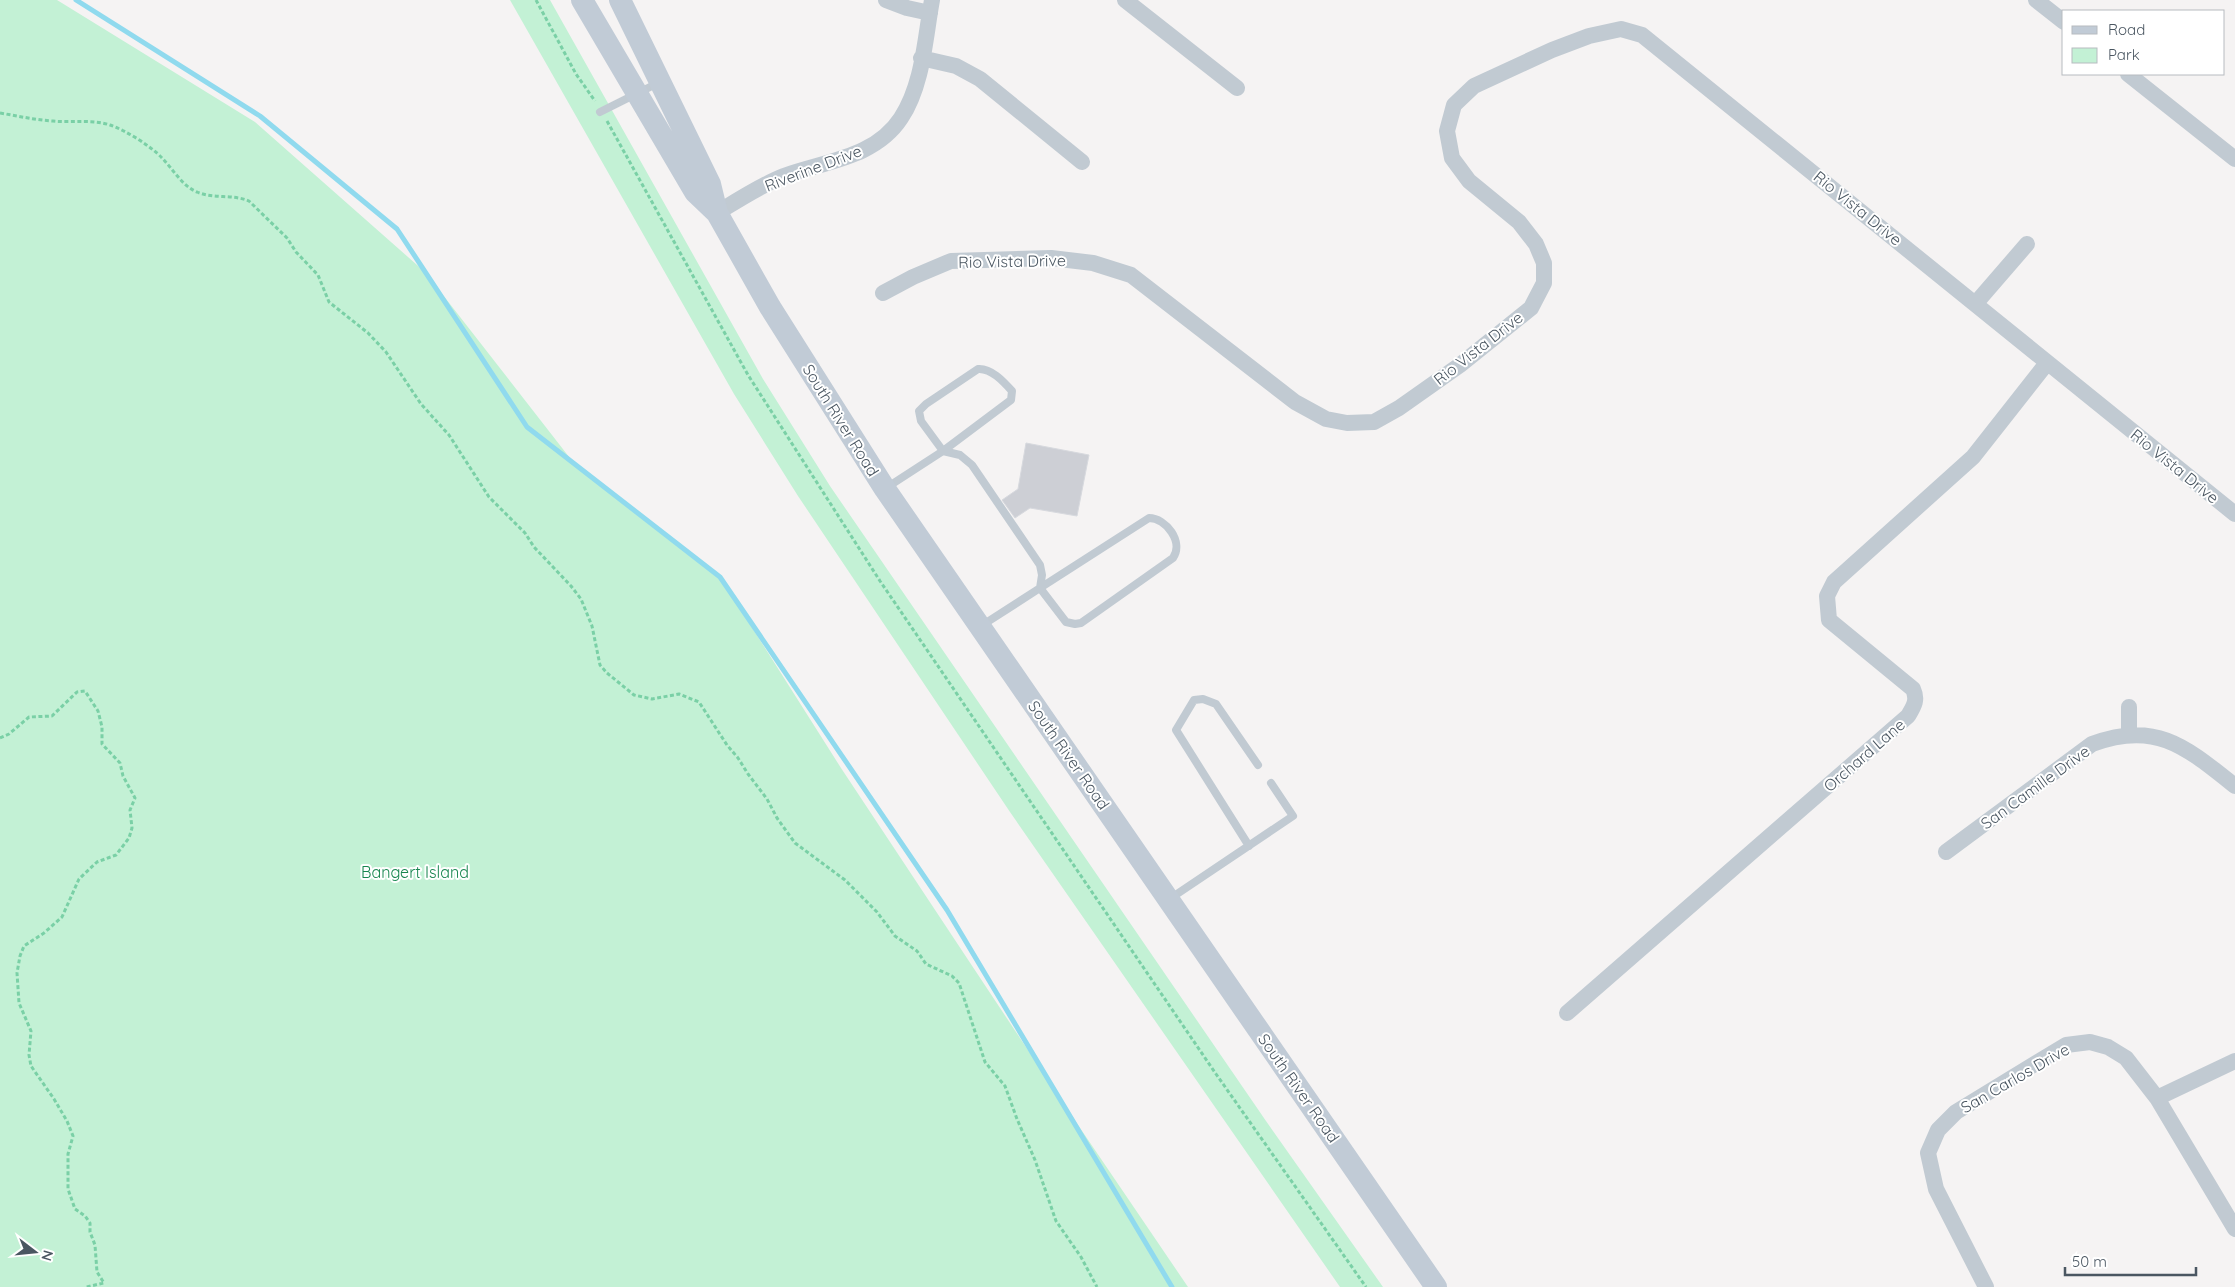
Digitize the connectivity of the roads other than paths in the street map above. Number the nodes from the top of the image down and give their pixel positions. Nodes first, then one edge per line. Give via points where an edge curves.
1 (582, 0) edge
2 (595, 0) edge
3 (620, 0) edge
4 (630, 0) edge
5 (886, 0) edge
6 (1125, 0) edge
7 (2036, 0) edge
8 (931, 6) edge
9 (2062, 20) edge
10 (635, 29) junction
11 (921, 58) junction
12 (2129, 75) edge
13 (660, 82) junction
14 (1238, 88) dead end
15 (638, 92) junction
16 (600, 112) road end
17 (2235, 159) edge
18 (1082, 162) dead end
19 (717, 213) junction
20 (2027, 244) dead end
21 (883, 293) dead end
22 (1976, 303) junction
23 (2047, 364) junction
24 (943, 451) junction
25 (885, 489) junction
26 (2235, 514) edge
27 (1040, 588) junction
28 (980, 627) junction
29 (2129, 707) dead end
30 (2129, 734) junction
31 (1258, 765) dead end
32 (1271, 783) dead end
33 (2235, 786) edge
34 (1249, 846) junction
35 (1946, 852) dead end
36 (1169, 899) junction
37 (1567, 1013) dead end
38 (2235, 1061) edge
39 (2157, 1098) junction
40 (2235, 1229) edge
41 (1436, 1287) edge
42 (1986, 1287) edge

1 - 15 main road, South River Road
2 - 15 main road via 618,43
3 - 10 main road, South River Road
4 - 10 main road
5 - 8 street via 906,8
6 - 14 street
7 - 9 street
8 - 11 street, Riverine Drive
10 - 13 main road, South River Road
11 - 18 street via 956,66 980,79
11 - 19 street, Riverine Drive via 913,94 902,117 882,138 860,153 767,184
12 - 17 street
13 - 15 lane
13 - 19 main road, South River Road via 710,184
15 - 16 lane
15 - 19 main road, South River Road via 695,192
19 - 25 main road, South River Road via 770,307
20 - 22 street
21 - 22 street, Rio Vista Drive via 951,261 1051,258 1093,263 1131,275 1295,402 1326,419 1347,423 1374,422 1460,365 1530,308 1544,283 1544,263 1536,244 1519,222 1469,181 1452,158 1447,131 1454,105 1474,86 1535,58 1589,36 1621,29 1642,35
22 - 23 street, Rio Vista Drive
23 - 26 street, Rio Vista Drive
23 - 37 street, Orchard Lane via 1973,457 1834,582 1827,596 1829,620 1913,689 1916,703 1908,716
24 - 24 lane via 1011,400 1012,391 988,370 973,371 921,407 921,421
24 - 25 lane
24 - 27 lane via 960,455 972,465 1040,565
25 - 28 main road, South River Road
27 - 27 lane via 1149,518 1165,524 1177,542 1176,553 1168,563 1081,623 1066,622
27 - 28 lane
28 - 36 main road, South River Road
29 - 30 street
30 - 33 street, San Camille Drive via 2167,739 2194,754
30 - 35 street, San Camille Drive via 2092,744
31 - 34 lane via 1216,704 1204,699 1194,700 1176,730
32 - 34 lane via 1293,816
34 - 36 lane
36 - 41 main road, South River Road
38 - 39 street
39 - 40 street, San Carlos Drive
39 - 42 street, San Carlos Drive via 2126,1058 2108,1047 2090,1042 2066,1045 1956,1112 1938,1130 1928,1153 1936,1189

